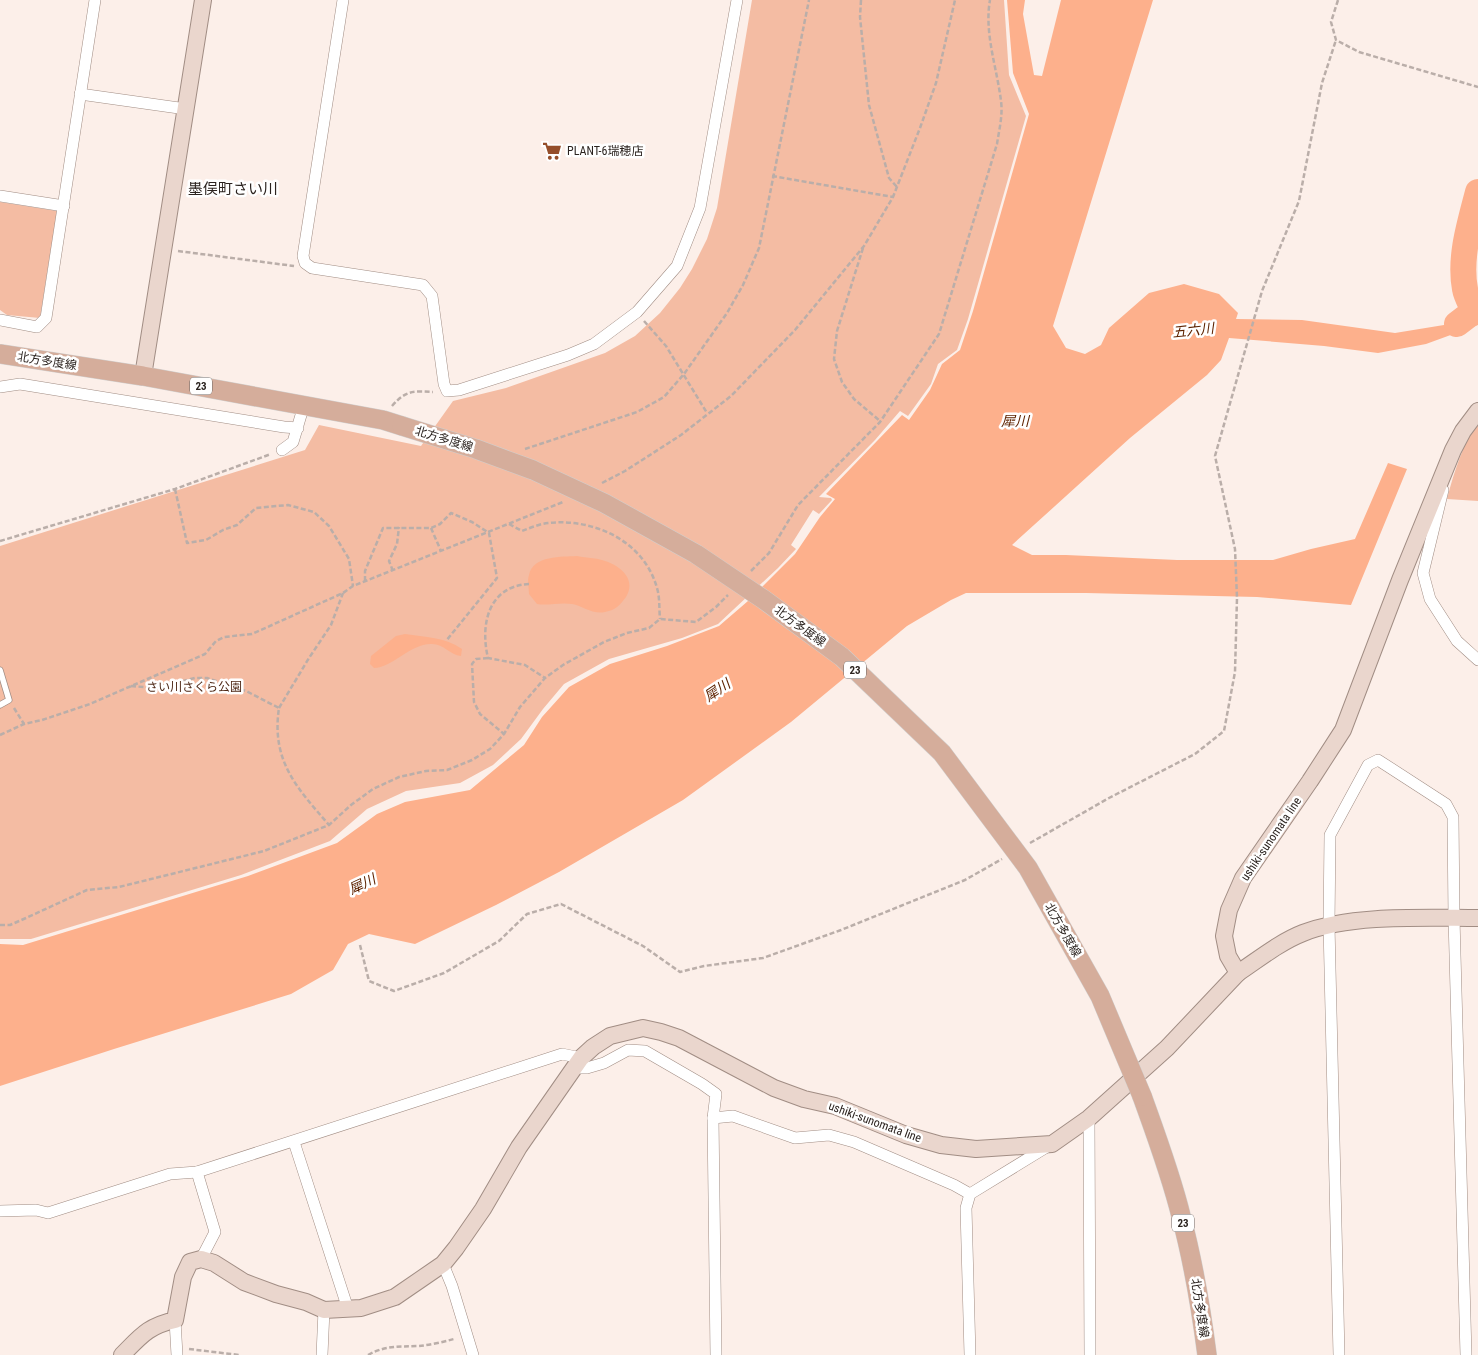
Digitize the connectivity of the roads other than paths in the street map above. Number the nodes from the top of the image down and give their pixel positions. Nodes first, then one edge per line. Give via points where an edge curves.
1 (95, 0) edge
2 (202, 0) edge
3 (343, 0) edge
4 (737, 0) edge
5 (80, 94) junction
6 (186, 108) junction
7 (0, 196) edge
8 (64, 206) junction
9 (0, 320) edge
10 (0, 354) edge
11 (143, 376) junction
12 (0, 387) edge
13 (304, 405) junction
14 (1478, 411) edge
15 (298, 428) junction
16 (282, 450) road end
17 (1453, 450) junction
18 (1478, 660) edge
19 (0, 670) edge
20 (0, 705) edge
21 (1454, 918) junction
22 (1478, 918) edge
23 (1329, 925) junction
24 (1238, 974) junction
25 (577, 1063) junction
26 (713, 1118) junction
27 (1089, 1118) junction
28 (294, 1142) junction
29 (1052, 1144) junction
30 (197, 1172) junction
31 (970, 1194) junction
32 (0, 1211) edge
33 (201, 1259) junction
34 (443, 1264) junction
35 (348, 1309) junction
36 (324, 1310) junction
37 (175, 1320) junction
38 (177, 1351) edge
39 (122, 1355) edge
40 (322, 1355) edge
41 (473, 1355) edge
42 (716, 1355) edge
43 (970, 1355) edge
44 (1090, 1355) edge
45 (1207, 1355) edge
46 (1339, 1355) edge
47 (1466, 1355) edge

1 - 5 street
2 - 6 main road
3 - 4 street via 303,256 305,263 312,268 422,285 432,296 447,391 459,390 594,344 637,312 678,266 700,208
5 - 6 street
5 - 8 street
6 - 11 main road
7 - 8 street
8 - 9 street via 46,318 37,327
10 - 11 main road, 北方多度線 / 23
11 - 13 main road, 北方多度線 / 23
12 - 15 street via 20,384
13 - 15 street
13 - 45 main road, 北方多度線 / 23, bridge via 383,420 476,449 534,470 664,535 763,599 842,657 942,753 1028,868 1100,996 1142,1096 1181,1215
14 - 17 main road, ushiki-sunomata line
15 - 16 street via 293,442
17 - 18 street via 1423,574 1430,599 1457,641
17 - 24 main road, ushiki-sunomata line via 1343,730 1243,878 1229,910 1224,936 1228,956
19 - 20 lane via 9,700
21 - 22 main road
21 - 23 main road via 1382,919
21 - 23 street via 1453,817 1446,804 1378,760 1368,765 1330,835
21 - 47 street
23 - 24 main road via 1289,941
23 - 46 street
24 - 27 main road via 1167,1048
25 - 26 street via 587,1068 628,1050 645,1051 716,1094
25 - 28 street via 562,1054
25 - 29 main road, ushiki-sunomata line via 610,1036 642,1028 679,1038 774,1088 835,1106 941,1145 976,1149
25 - 34 main road, ushiki-sunomata line via 519,1147 483,1209
26 - 31 street via 732,1116 795,1138 829,1136 854,1142
26 - 42 street
27 - 29 main road
27 - 44 street
28 - 30 street
28 - 35 street
29 - 31 street
30 - 32 street via 170,1174 48,1213
30 - 33 street via 215,1232
31 - 43 street via 966,1208
33 - 36 main road, ushiki-sunomata line via 214,1263 244,1282
33 - 37 main road via 190,1262 183,1277
34 - 35 main road, ushiki-sunomata line via 395,1297
34 - 41 street
35 - 36 main road, ushiki-sunomata line
36 - 40 street
37 - 38 street
37 - 39 main road via 144,1332

